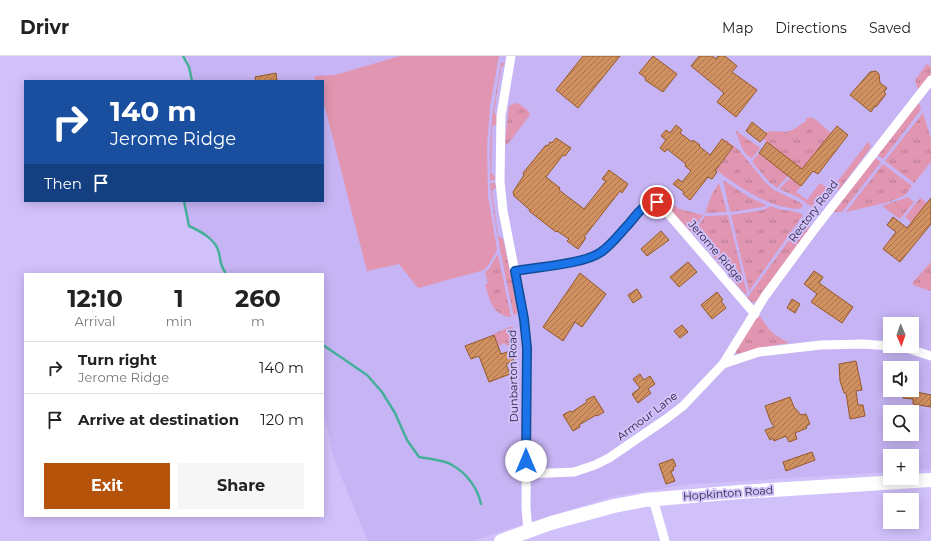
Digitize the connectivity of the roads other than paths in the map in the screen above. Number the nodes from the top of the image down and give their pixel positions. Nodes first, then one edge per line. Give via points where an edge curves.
1 (511, 56) edge
2 (931, 80) edge
3 (515, 271) junction
4 (755, 314) junction
5 (883, 345) edge
6 (919, 352) edge
7 (931, 356) edge
8 (723, 364) junction
9 (527, 474) junction
10 (931, 480) edge
11 (653, 500) junction
12 (528, 530) junction
13 (501, 541) edge
14 (665, 541) edge

1 - 3 street, Dunbarton Road via 501,116 500,181
2 - 4 street, Rectory Road via 813,231 765,296
3 - 4 street, Jerome Ridge via 590,259 602,251 642,208 649,203 657,202
3 - 9 street, Dunbarton Road via 527,348
4 - 8 street, Rectory Road
5 - 8 street, Armour Lane via 821,345 758,352
6 - 7 street, Armour Lane
8 - 9 street, Armour Lane via 683,406 609,458 574,472
9 - 12 street, Dunbarton Road
10 - 11 main road, Hopkinton Road
11 - 12 main road, Hopkinton Road via 614,506
11 - 14 street
12 - 13 main road, Hopkinton Road

